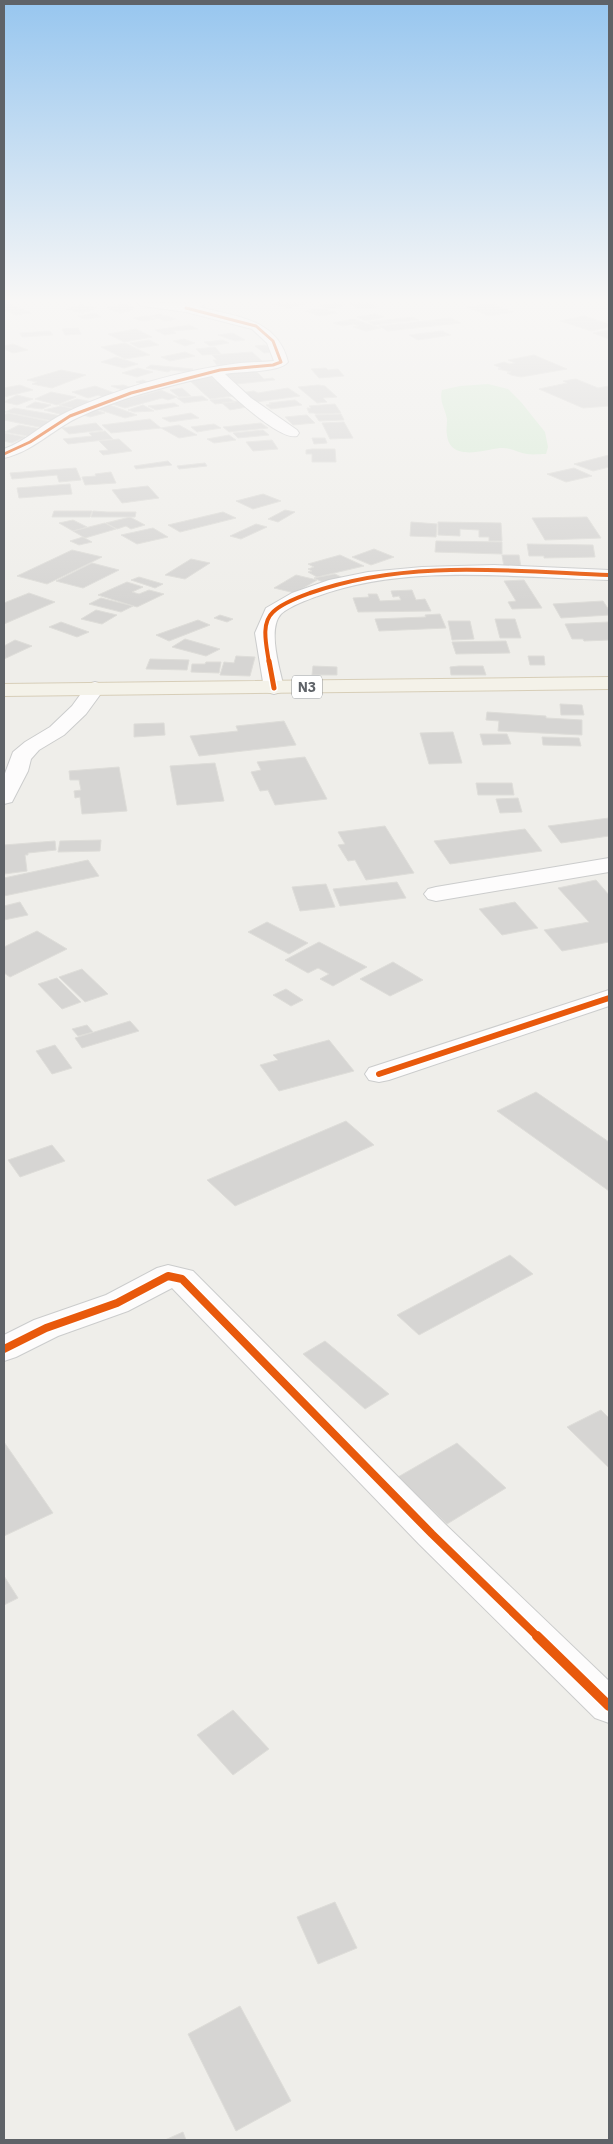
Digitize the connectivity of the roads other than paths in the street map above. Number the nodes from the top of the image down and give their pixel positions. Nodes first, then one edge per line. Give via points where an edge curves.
1 (106, 402) edge
2 (247, 402) edge
3 (292, 434) dead end
4 (4, 454) edge
5 (609, 575) edge
6 (609, 683) edge
7 (95, 688) junction
8 (274, 688) junction
9 (4, 690) edge
10 (4, 797) edge
11 (609, 865) edge
12 (436, 894) dead end
13 (609, 998) edge
14 (380, 1074) dead end
15 (4, 1350) edge
16 (609, 1706) edge

1 - 4 street via 69,417
2 - 3 street
5 - 8 street via 494,570 422,572 335,584 298,597 272,612 264,633
6 - 8 main road, N3
7 - 8 main road, N3
7 - 9 main road, N3
7 - 10 street via 72,717 21,757 18,771
11 - 12 street
13 - 14 street
15 - 16 street via 46,1328 117,1303 168,1276 182,1279 432,1534

